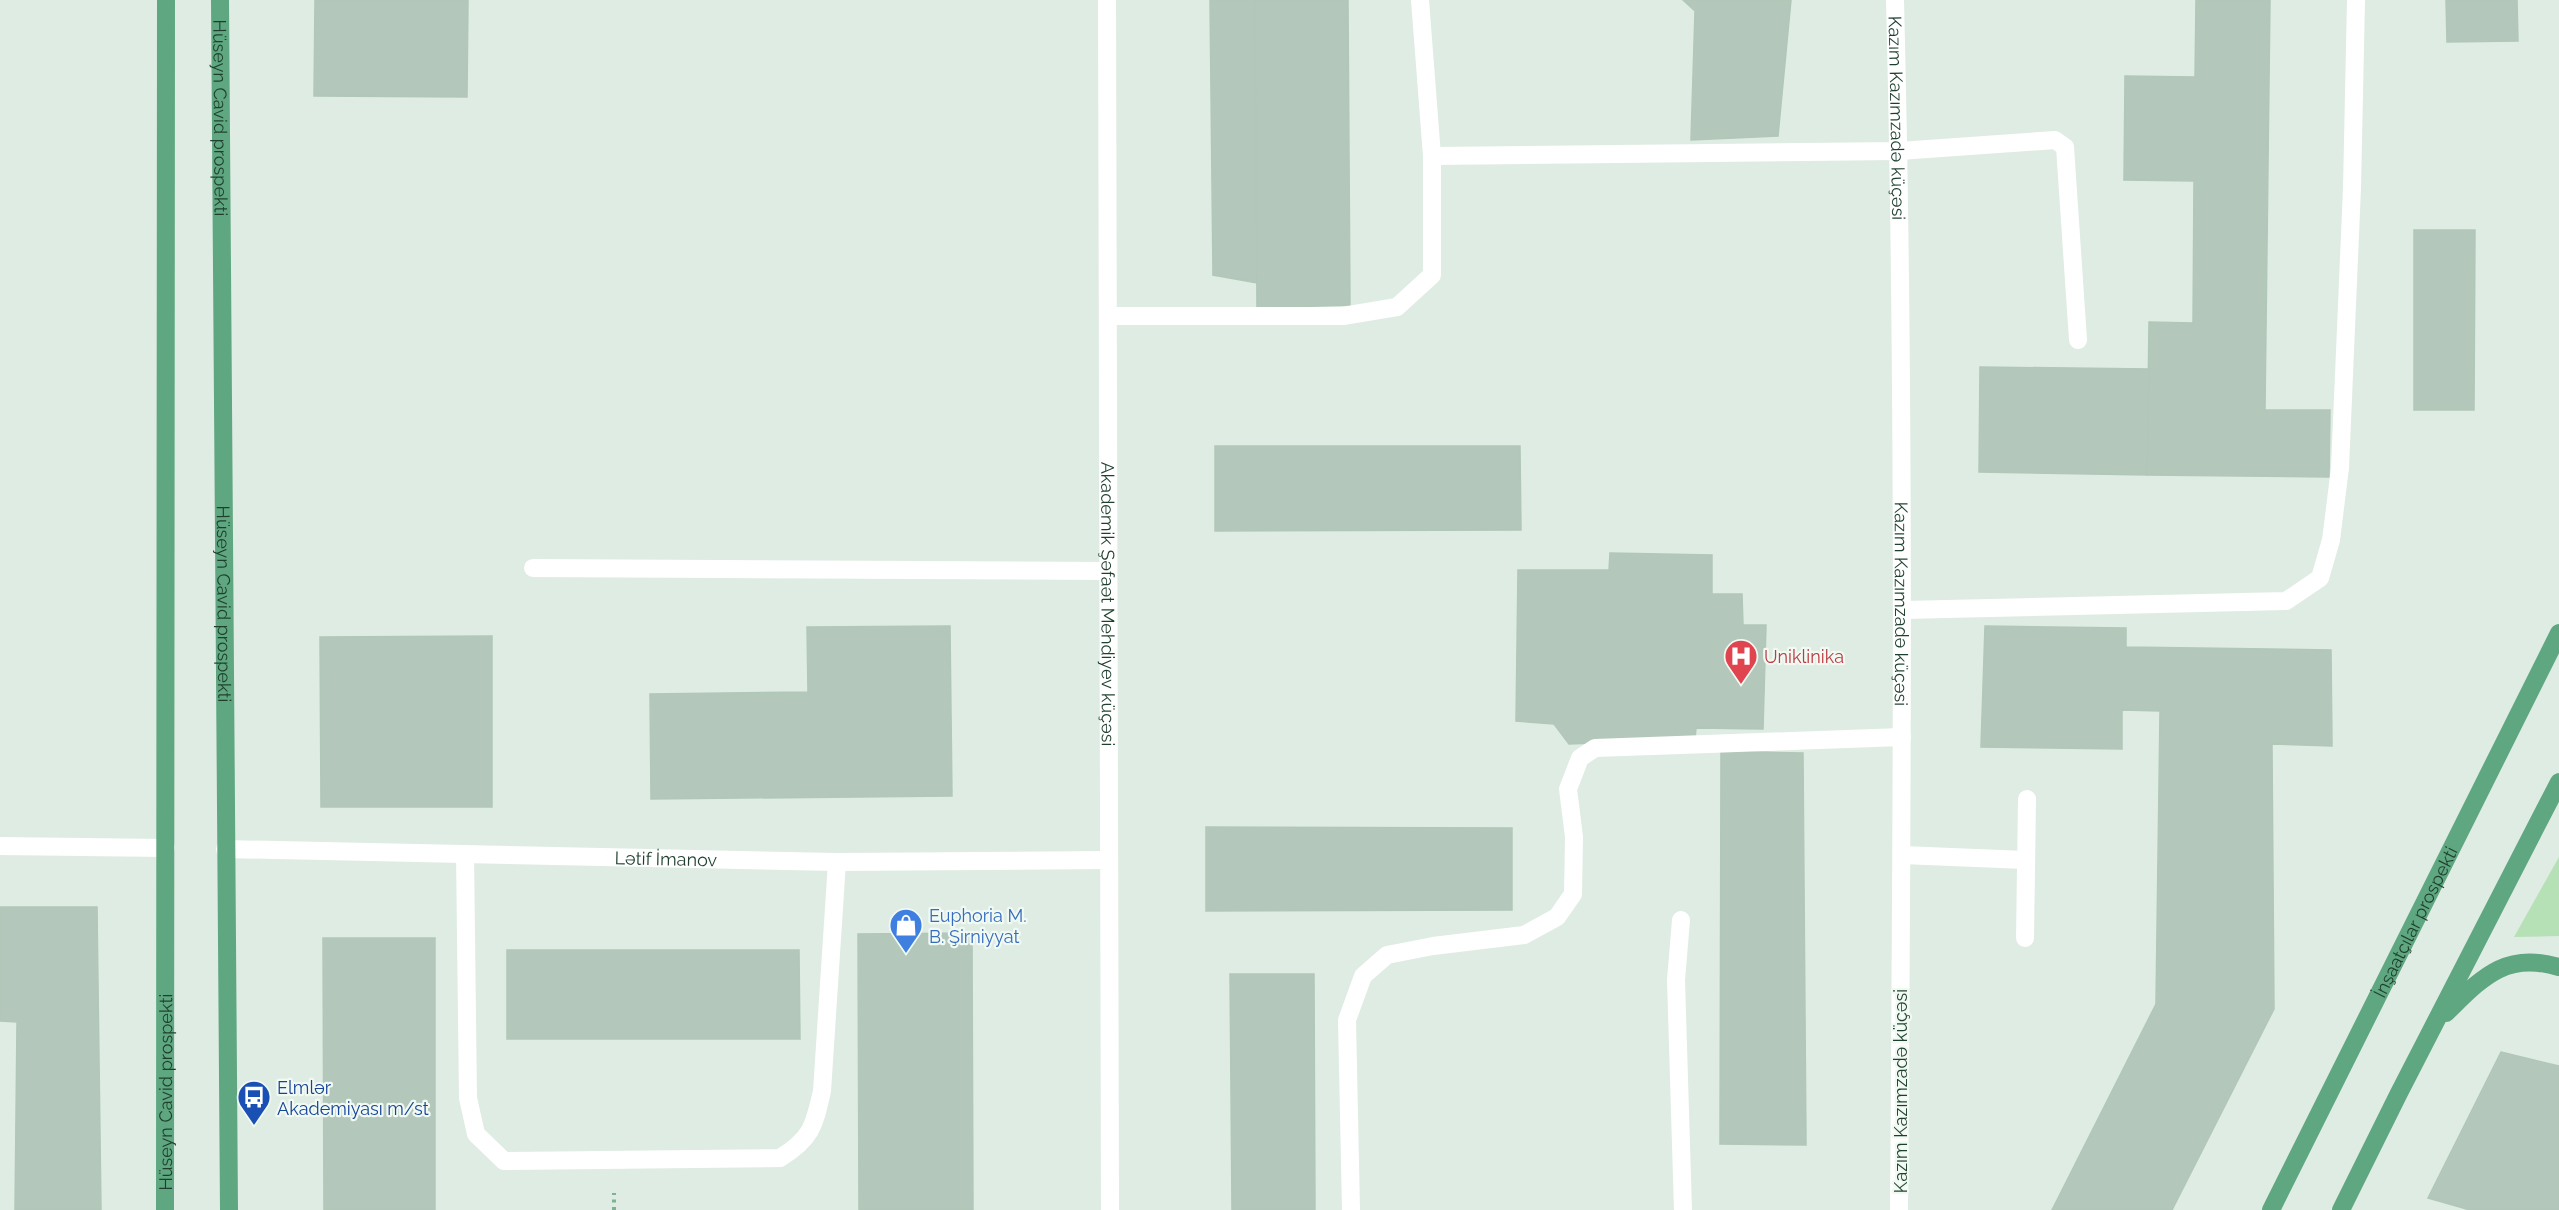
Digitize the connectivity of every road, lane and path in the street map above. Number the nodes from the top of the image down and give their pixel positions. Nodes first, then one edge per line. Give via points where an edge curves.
1 (166, 0) edge
2 (220, 0) edge
3 (1107, 0) edge
4 (1420, 0) edge
5 (1895, 0) edge
6 (2356, 0) edge
7 (1899, 151) junction
8 (1432, 156) junction
9 (1108, 316) junction
10 (2078, 340) dead end
11 (533, 568) dead end
12 (1108, 571) junction
13 (1903, 610) junction
14 (2559, 633) edge
15 (1902, 737) junction
16 (2559, 782) edge
17 (2027, 799) dead end
18 (0, 846) edge
19 (166, 848) junction
20 (225, 849) junction
21 (465, 854) junction
22 (1902, 855) junction
23 (1108, 860) junction
24 (2026, 860) junction
25 (837, 862) junction
26 (1681, 920) dead end
27 (2025, 938) dead end
28 (2559, 967) edge
29 (2434, 1025) junction
30 (165, 1210) edge
31 (228, 1210) edge
32 (1110, 1210) edge
33 (1351, 1210) edge
34 (1683, 1210) edge
35 (1899, 1210) edge
36 (2271, 1210) edge
37 (2341, 1210) edge

1 - 19 main road, Hüseyn Cavid prospekti
2 - 20 main road, Hüseyn Cavid prospekti
3 - 9 street, Akademik Şəfaət Mehdiyev küçəsi
4 - 8 street
5 - 7 street, Kazım Kazımzadə küçəsi
6 - 13 street via 2340,468 2331,540 2320,578 2286,601
7 - 8 street
7 - 10 street via 2055,140 2065,147
7 - 13 street, Kazım Kazımzadə küçəsi
8 - 9 street via 1432,276 1397,307 1343,316
9 - 12 street, Akademik Şəfaət Mehdiyev küçəsi
11 - 12 street
12 - 23 street, Akademik Şəfaət Mehdiyev küçəsi
13 - 15 street, Kazım Kazımzadə küçəsi
14 - 36 main road, İnşaatçılar prospekti
15 - 22 street, Kazım Kazımzadə küçəsi
15 - 33 street via 1595,748 1580,758 1569,789 1574,837 1573,894 1557,917 1524,935 1387,955 1363,976 1347,1020
16 - 29 main road
17 - 24 street
18 - 19 street
19 - 30 main road, Hüseyn Cavid prospekti
20 - 21 street, Lətif İmanov
20 - 31 main road, Hüseyn Cavid prospekti
21 - 25 street, Lətif İmanov
21 - 25 street via 468,1098 476,1134 504,1161 780,1158 800,1145 815,1122 822,1091
22 - 24 street
22 - 35 street, Kazım Kazımzadə küçəsi
23 - 25 street, Lətif İmanov
23 - 32 street, Akademik Şəfaət Mehdiyev küçəsi
24 - 27 street
26 - 34 street via 1676,980
28 - 29 main road via 2518,961 2491,972
29 - 37 main road

